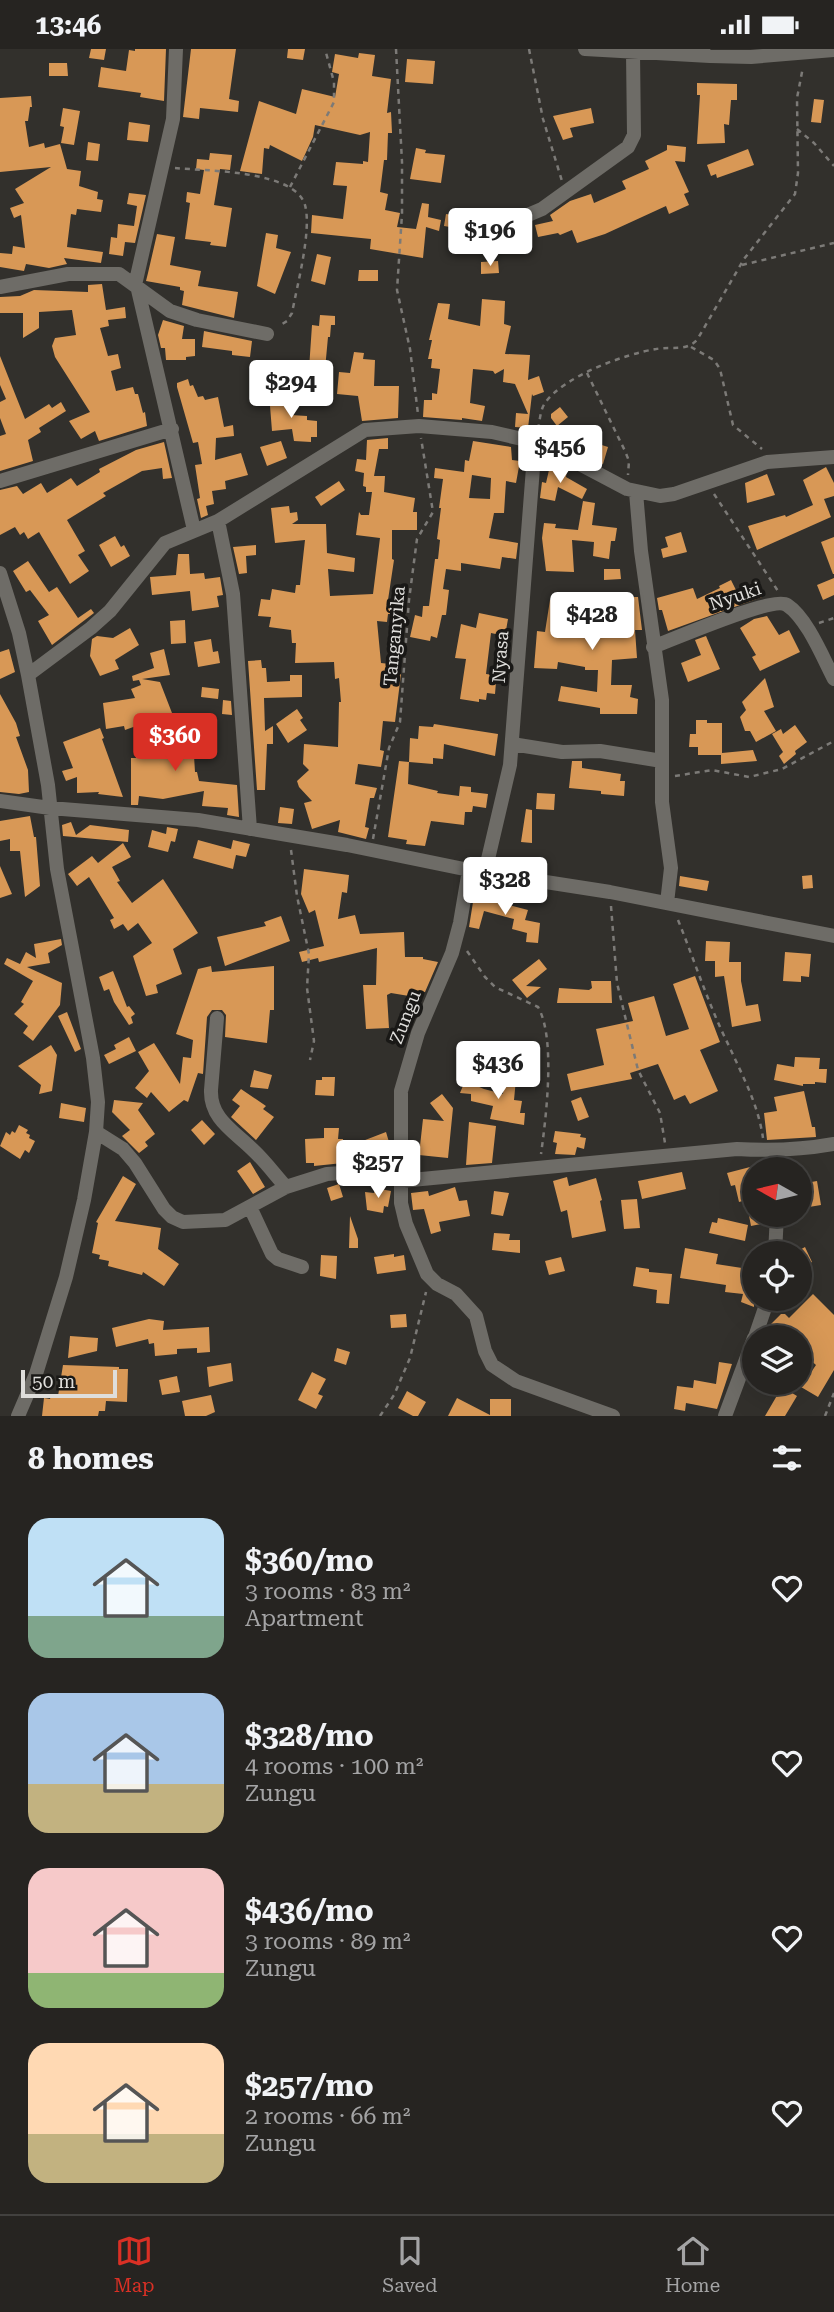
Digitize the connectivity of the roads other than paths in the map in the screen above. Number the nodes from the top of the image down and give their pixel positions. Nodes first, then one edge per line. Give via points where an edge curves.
1 (176, 49) edge
2 (584, 49) edge
3 (834, 50) edge
4 (633, 53) junction
5 (516, 221) dead end
6 (0, 287) edge
7 (136, 287) junction
8 (267, 334) road end
9 (172, 429) junction
10 (535, 442) junction
11 (834, 457) edge
12 (0, 481) edge
13 (631, 490) junction
14 (218, 521) junction
15 (194, 530) junction
16 (0, 573) edge
17 (653, 647) junction
18 (28, 675) junction
19 (834, 678) edge
20 (512, 744) junction
21 (662, 761) junction
22 (0, 801) edge
23 (50, 808) junction
24 (250, 829) junction
25 (469, 870) junction
26 (485, 872) junction
27 (669, 903) junction
28 (834, 936) edge
29 (218, 1018) dead end
30 (96, 1132) junction
31 (834, 1144) edge
32 (769, 1151) junction
33 (771, 1157) edge
34 (401, 1175) junction
35 (286, 1187) junction
36 (250, 1207) junction
37 (302, 1267) dead end
38 (742, 1371) edge
39 (22, 1414) edge
40 (613, 1416) edge
41 (726, 1416) edge

1 - 7 street via 173,119
2 - 4 street
3 - 4 street via 751,57
4 - 5 street via 632,140 628,147 566,194
6 - 7 street via 78,273 119,274
7 - 8 street via 170,311
7 - 9 street
9 - 12 street
9 - 15 street
10 - 13 street
10 - 14 street via 492,432 419,426 366,430
10 - 20 street, Nyasa
11 - 13 street via 749,467 660,496
13 - 17 street
14 - 15 street
14 - 24 street via 233,594
15 - 18 street via 165,543 110,611
16 - 18 street
17 - 19 street, Nyuki via 774,603 788,606 805,627
17 - 21 street via 662,700
18 - 23 street
20 - 21 street
20 - 26 street, Nyasa
21 - 27 street via 671,868
22 - 23 street
23 - 24 street via 198,820
23 - 30 street via 93,1058
24 - 25 street
25 - 26 street
25 - 34 street, Zungu via 455,940 418,1033 401,1091
26 - 27 street
27 - 28 street
29 - 35 street via 210,1102 225,1125
30 - 36 street via 130,1156 172,1217 183,1222 225,1220
30 - 39 street via 66,1277
31 - 32 street
32 - 33 street
32 - 34 street via 737,1149 539,1168
34 - 35 street via 327,1174
34 - 40 street, Zungu via 406,1224 427,1273 469,1306 492,1365 503,1374
35 - 36 street
36 - 37 street via 272,1254
38 - 41 street

